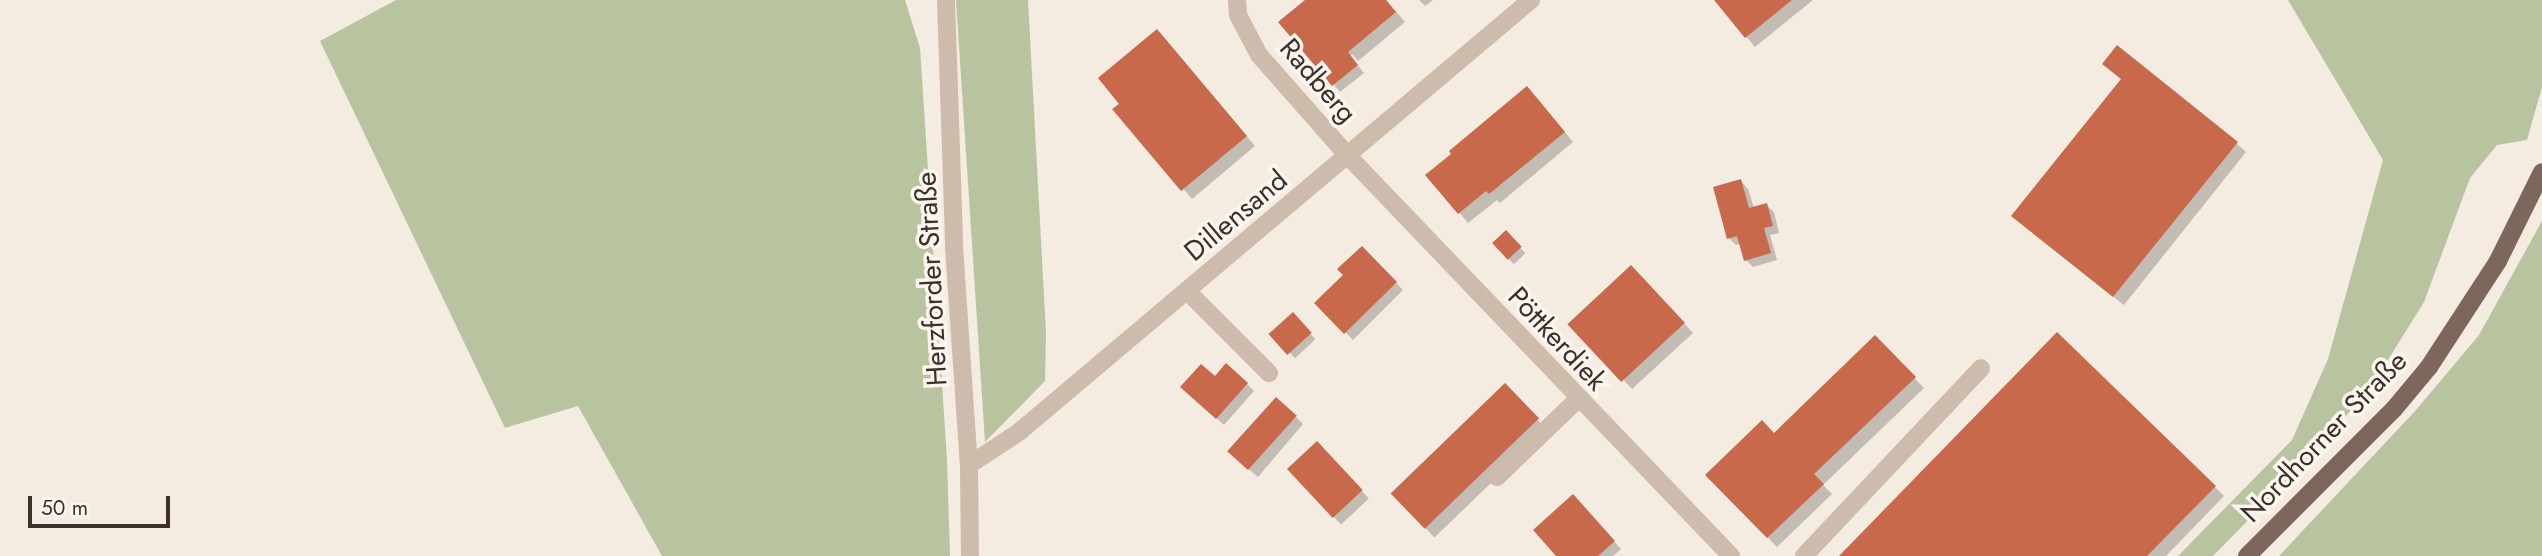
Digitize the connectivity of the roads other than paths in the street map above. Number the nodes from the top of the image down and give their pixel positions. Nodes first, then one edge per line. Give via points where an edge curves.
1 (946, 0) edge
2 (1237, 0) edge
3 (1531, 0) edge
4 (1348, 156) junction
5 (2542, 172) edge
6 (1187, 291) junction
7 (1982, 369) dead end
8 (1269, 373) dead end
9 (1578, 398) junction
10 (969, 466) junction
11 (1497, 477) dead end
12 (970, 556) edge
13 (1731, 556) edge
14 (1804, 556) edge
15 (2247, 556) edge

1 - 10 street, Herzforder Straße via 954,247
2 - 4 street, Radberg via 1241,23 1259,55
3 - 4 street, Dillensand
4 - 6 street, Dillensand
4 - 9 street, Pöttkerdiek
5 - 15 main road, Nordhorner Straße via 2498,261 2429,367
6 - 8 street
6 - 10 street, Dillensand via 1020,432
7 - 14 street
9 - 11 street
9 - 13 street, Pöttkerdiek
10 - 12 street, Herzforder Straße

